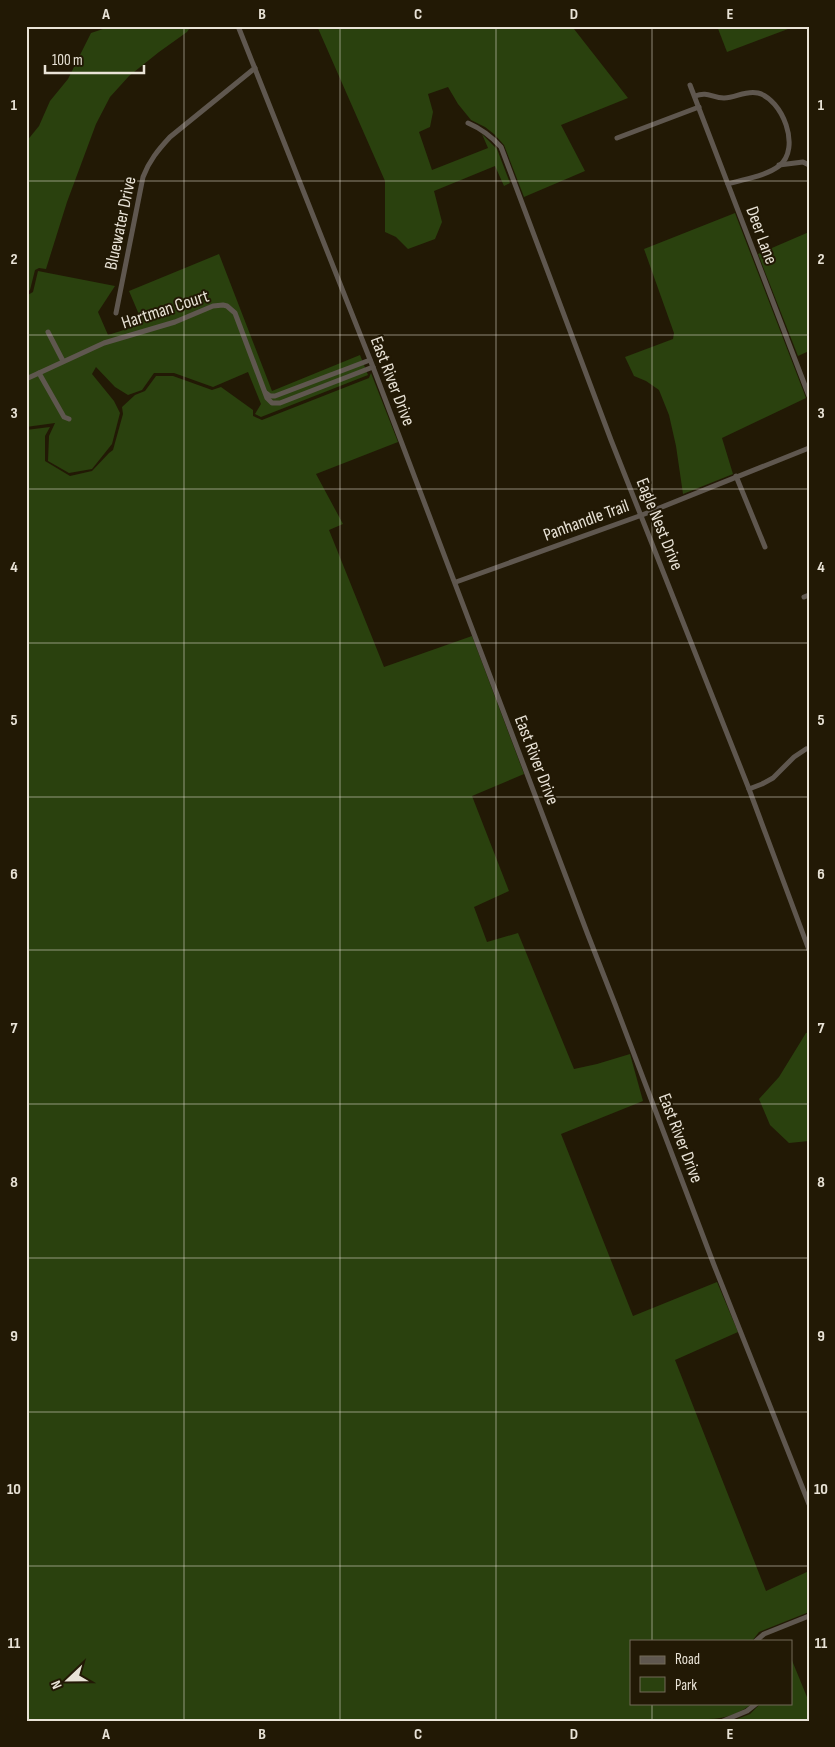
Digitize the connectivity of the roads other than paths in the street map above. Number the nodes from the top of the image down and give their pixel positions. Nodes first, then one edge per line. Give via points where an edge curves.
1 (238, 26) edge
2 (255, 68) junction
3 (690, 85) dead end
4 (695, 96) junction
5 (699, 107) junction
6 (468, 123) dead end
7 (618, 138) dead end
8 (779, 165) junction
9 (809, 165) edge
10 (728, 184) junction
11 (116, 313) dead end
12 (48, 332) dead end
13 (370, 360) junction
14 (63, 362) junction
15 (373, 367) junction
16 (39, 373) junction
17 (26, 379) edge
18 (264, 391) junction
19 (809, 396) edge
20 (70, 419) dead end
21 (809, 448) edge
22 (736, 476) junction
23 (642, 515) junction
24 (765, 547) dead end
25 (456, 582) junction
26 (806, 749) dead end
27 (749, 789) junction
28 (809, 950) edge
29 (809, 1504) edge
30 (809, 1616) edge
31 (757, 1640) edge
32 (756, 1704) edge
33 (723, 1721) edge

1 - 2 street, East River Drive
2 - 11 street, Bluewater Drive via 170,137 148,165
2 - 13 street, East River Drive
3 - 4 street, Deer Lane
4 - 5 street, Deer Lane
4 - 8 street via 702,93 728,98 744,92 769,98 788,133 788,153
5 - 7 street
5 - 10 street, Deer Lane
6 - 23 street, Eagle Nest Drive via 482,129 501,148
8 - 9 street via 803,162
8 - 10 street
10 - 19 street, Deer Lane
12 - 14 street
13 - 15 street, East River Drive
13 - 18 street via 274,396
14 - 16 street, Hartman Court
14 - 18 street, Hartman Court via 104,343 223,305 235,313
15 - 18 street via 277,403 270,402
15 - 25 street, East River Drive
16 - 17 street, Hartman Court
16 - 20 street via 58,410
21 - 22 street, Panhandle Trail
22 - 23 street, Panhandle Trail
22 - 24 street
23 - 25 street, Panhandle Trail
23 - 27 street, Eagle Nest Drive
25 - 29 street, East River Drive via 588,936
26 - 27 street via 773,778
27 - 28 street, Eagle Nest Drive
30 - 31 street via 764,1634
32 - 33 street via 748,1711

